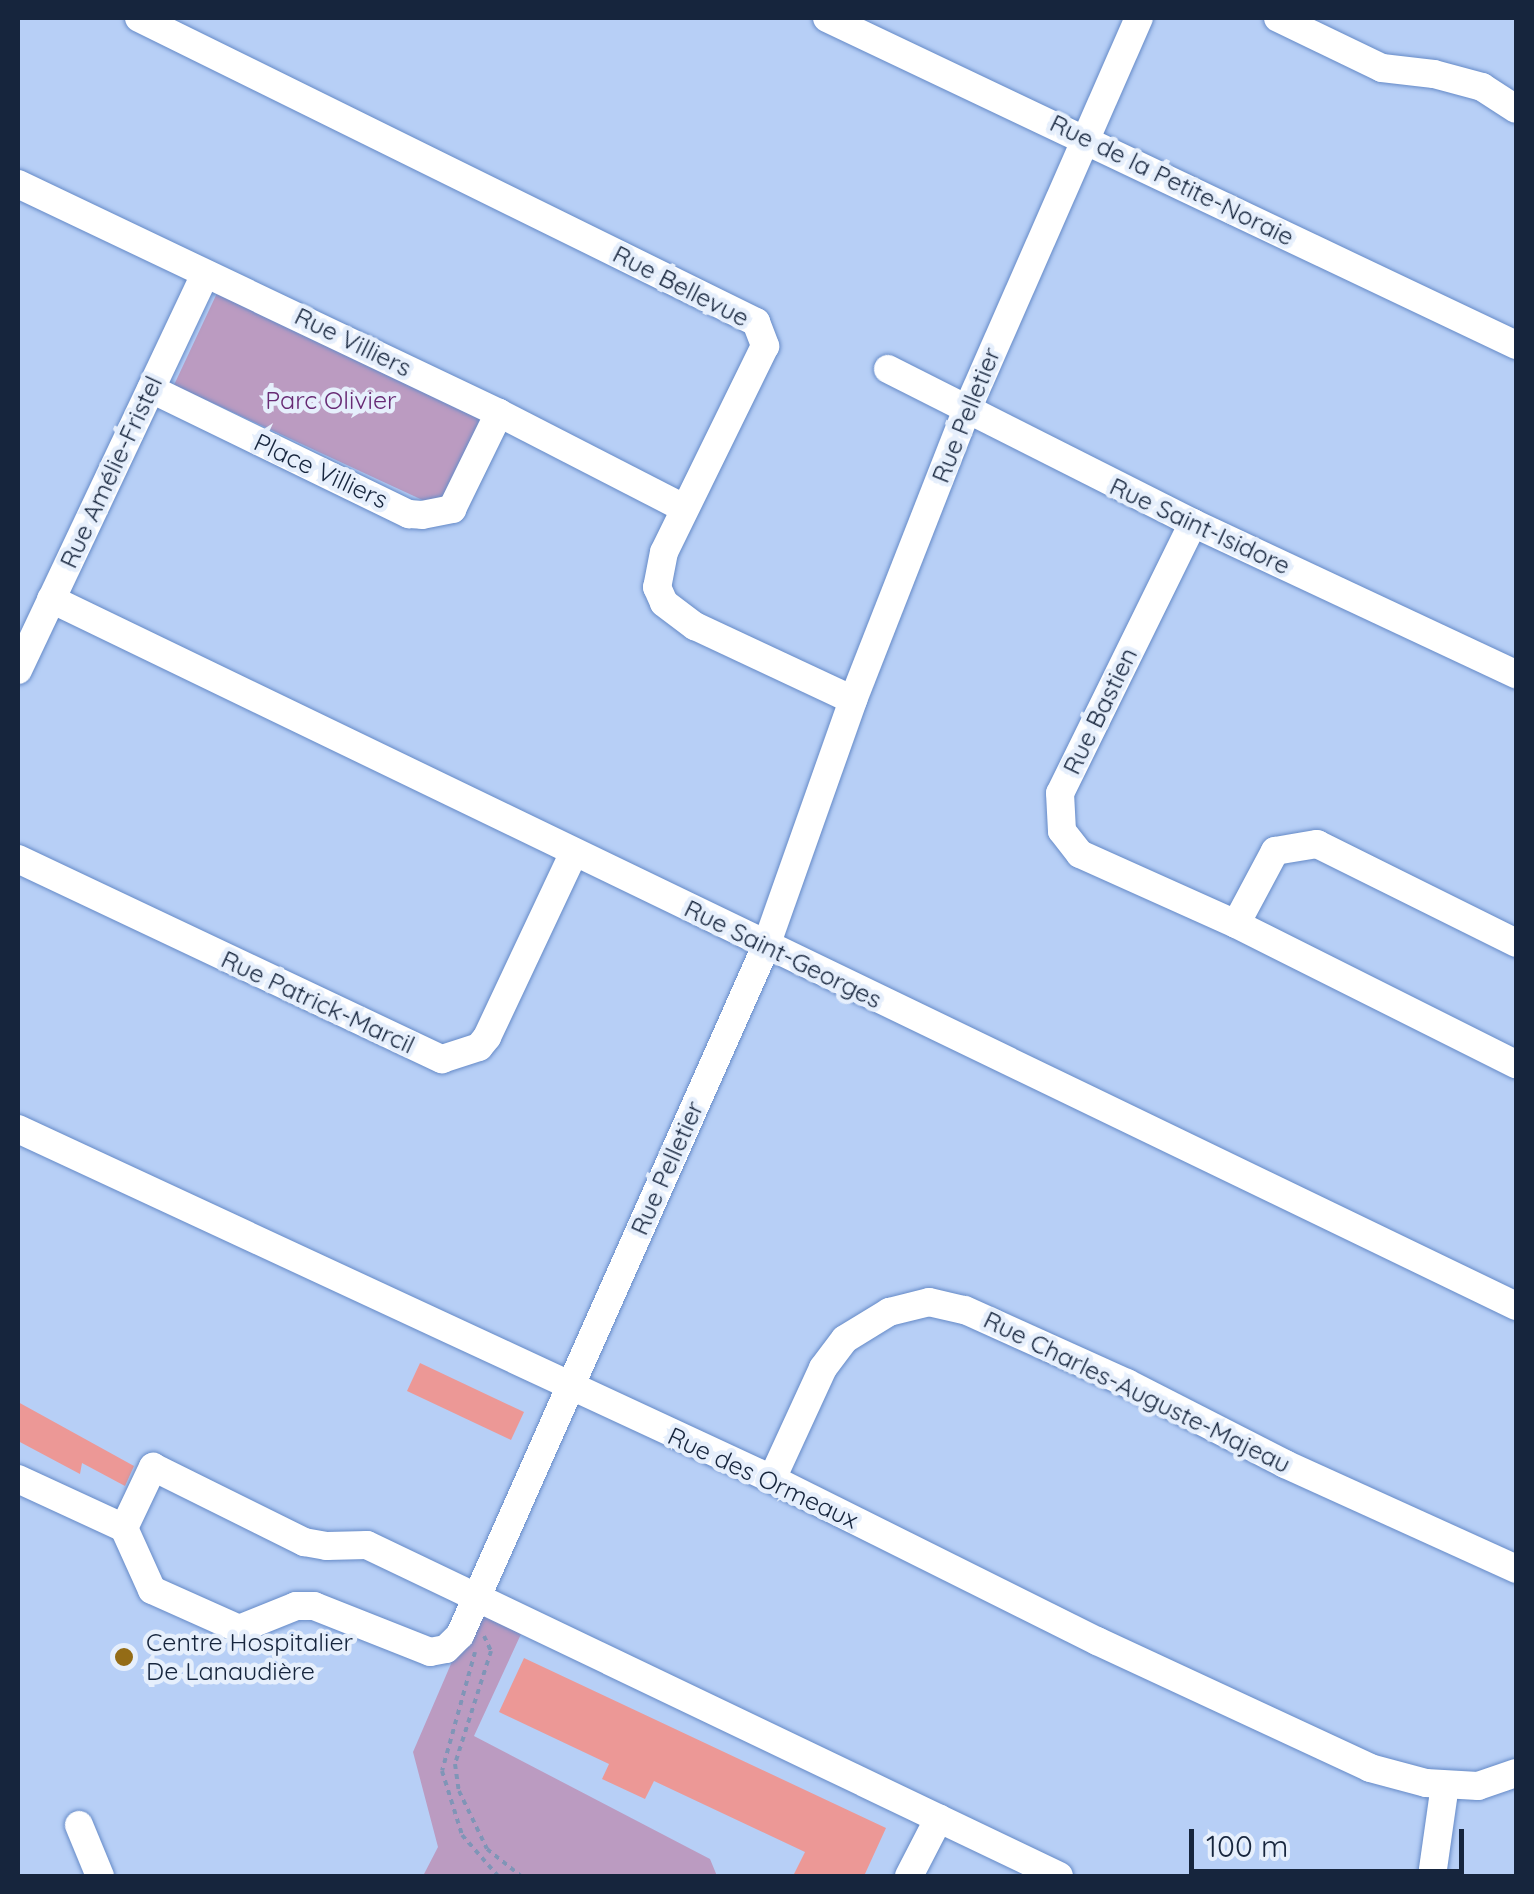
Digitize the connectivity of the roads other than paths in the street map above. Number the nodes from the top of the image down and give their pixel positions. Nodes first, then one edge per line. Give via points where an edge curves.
1 (138, 18) edge
2 (826, 18) edge
3 (1139, 18) edge
4 (1278, 18) edge
5 (1516, 109) edge
6 (1084, 137) junction
7 (18, 184) edge
8 (205, 274) junction
9 (1516, 345) edge
10 (888, 369) dead end
11 (151, 389) junction
12 (966, 412) junction
13 (499, 413) junction
14 (684, 508) junction
15 (1192, 523) junction
16 (51, 599) junction
17 (18, 670) edge
18 (1516, 674) edge
19 (854, 700) junction
20 (574, 852) junction
21 (18, 859) edge
22 (1236, 924) junction
23 (1516, 943) edge
24 (766, 946) junction
25 (1516, 1064) edge
26 (18, 1129) edge
27 (1516, 1306) edge
28 (570, 1388) junction
29 (18, 1479) edge
30 (772, 1479) junction
31 (124, 1528) junction
32 (1516, 1569) edge
33 (480, 1612) junction
34 (1516, 1773) edge
35 (1445, 1785) junction
36 (939, 1818) junction
37 (78, 1825) dead end
38 (100, 1876) edge
39 (909, 1876) edge
40 (1058, 1876) edge
41 (1432, 1876) edge

1 - 14 street, Rue Bellevue via 756,322 765,346
2 - 6 street, Rue de la Petite-Noraie
3 - 6 street, Rue Pelletier
4 - 5 street via 1382,68 1482,87
6 - 9 street, Rue de la Petite-Noraie
6 - 12 street, Rue Pelletier
7 - 8 street, Rue Villiers
8 - 11 street, Rue Amélie-Fristel
8 - 13 street, Rue Villiers
10 - 12 street, Rue Saint-Isidore
11 - 13 street, Place Villiers via 422,516 452,509
11 - 16 street, Rue Amélie-Fristel
12 - 15 street, Rue Saint-Isidore
12 - 19 street, Rue Pelletier
13 - 14 street, Rue Villiers
14 - 19 street, Rue Bellevue via 657,572 664,603 694,626
15 - 18 street, Rue Saint-Isidore
15 - 22 street, Rue Bastien via 1060,793 1062,832 1080,854
16 - 17 street, Rue Amélie-Fristel
16 - 20 street, Rue Saint-Georges
19 - 24 street, Rue Pelletier
20 - 21 street, Rue Patrick-Marcil via 486,1037 442,1059
20 - 24 street, Rue Saint-Georges
22 - 23 street via 1275,851 1317,844
22 - 25 street, Rue Bastien
24 - 27 street, Rue Saint-Georges
24 - 28 street, Rue Pelletier
26 - 28 street, Rue des Ormeaux
28 - 30 street, Rue des Ormeaux
28 - 33 street, Rue Pelletier
29 - 31 street
30 - 32 street, Rue Charles-Auguste-Majeau via 823,1368 845,1339 889,1312 929,1302 965,1310 1127,1382 1285,1464
30 - 35 street, Rue des Ormeaux via 1353,1760
31 - 33 street via 153,1467 304,1542 367,1544
31 - 33 street, Rue Pelletier via 152,1590 239,1629 296,1606 314,1606 430,1652 446,1649
33 - 36 street
34 - 35 street, Rue des Ormeaux via 1478,1786
35 - 41 street
36 - 39 street
36 - 40 street
37 - 38 street

